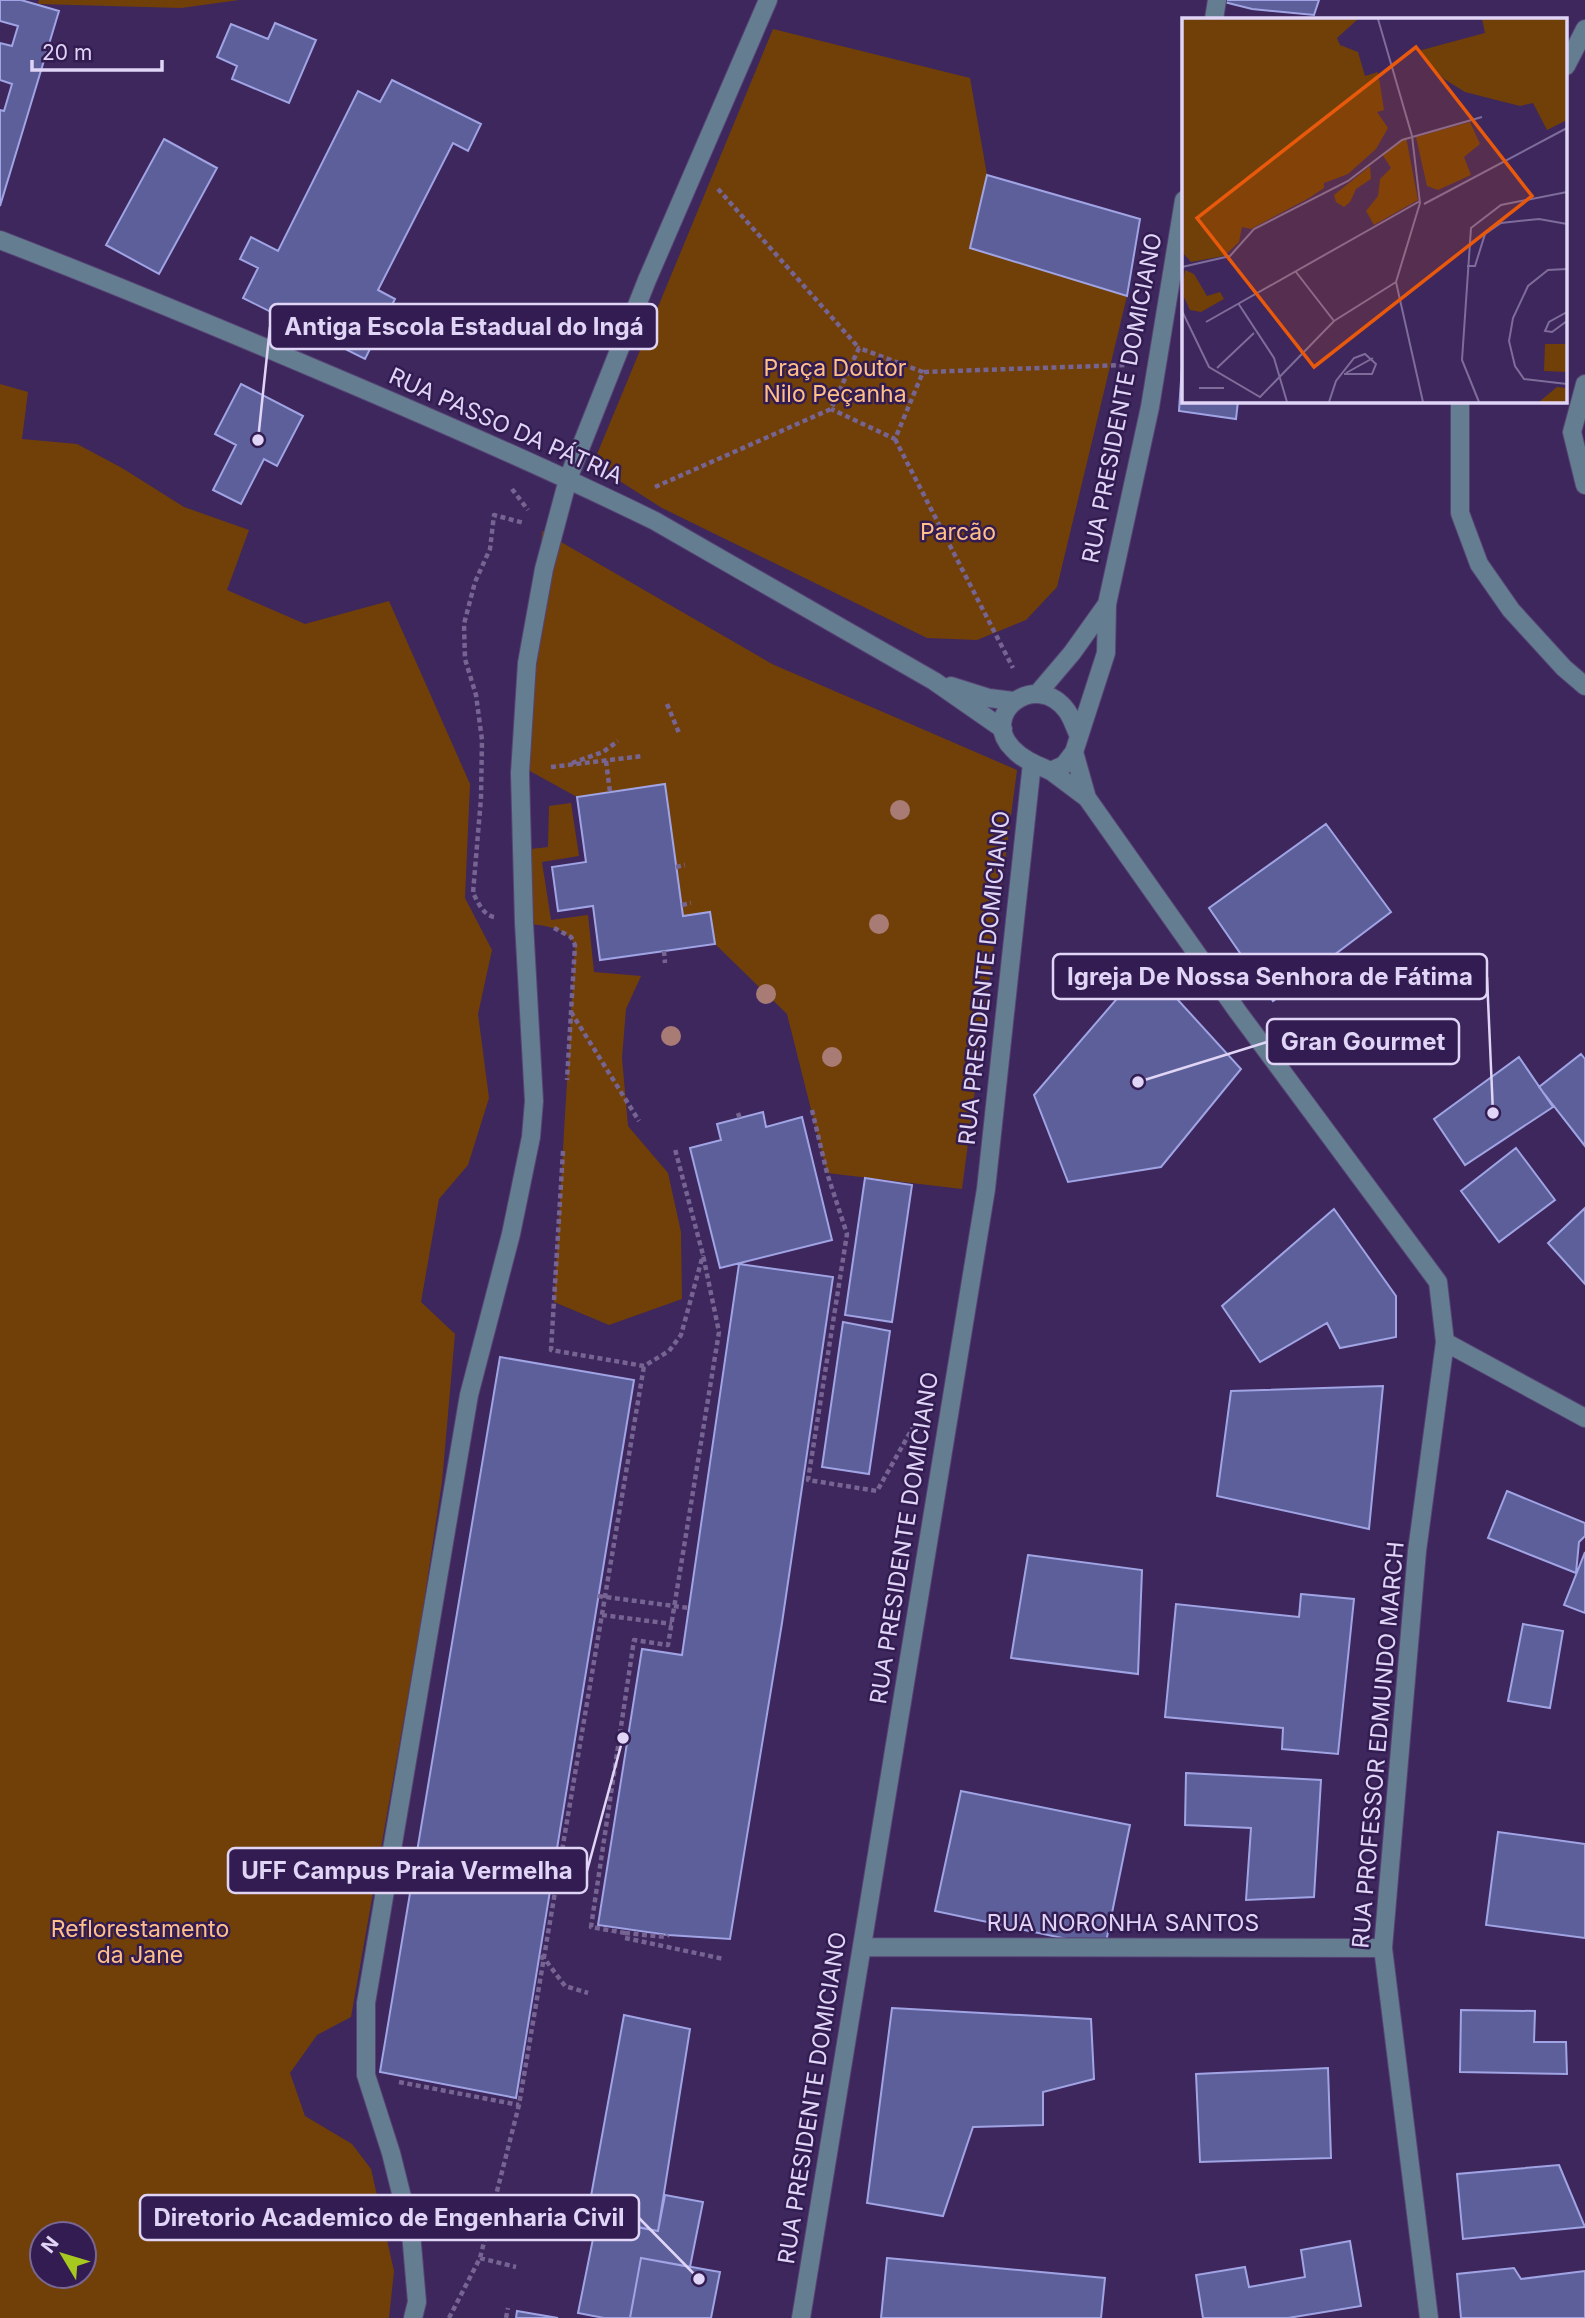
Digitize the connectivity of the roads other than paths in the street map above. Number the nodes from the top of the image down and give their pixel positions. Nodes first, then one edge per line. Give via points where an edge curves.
1 (768, 0) edge
2 (1217, 0) edge
3 (1214, 18) edge
4 (1585, 29) edge
5 (1568, 62) edge
6 (1182, 212) edge
7 (0, 240) edge
8 (1585, 384) edge
9 (1460, 402) edge
10 (568, 479) junction
11 (1585, 485) edge
12 (1107, 604) junction
13 (934, 681) junction
14 (1585, 686) edge
15 (1026, 696) junction
16 (1003, 729) junction
17 (1077, 744) junction
18 (1032, 763) junction
19 (1051, 771) junction
20 (1087, 798) junction
21 (1445, 1342) junction
22 (1585, 1418) edge
23 (862, 1947) junction
24 (1383, 1948) junction
25 (413, 2318) edge
26 (801, 2318) edge
27 (1429, 2318) edge

1 - 10 street via 647,280
2 - 3 street
4 - 5 street
6 - 12 street, RUA PRESIDENTE DOMICIANO via 1150,407
7 - 10 street, RUA PASSO DA PÁTRIA via 144,296
8 - 11 street via 1572,432
9 - 14 street via 1460,513 1479,564 1511,610
10 - 13 street, RUA PASSO DA PÁTRIA via 655,521
10 - 25 street via 544,569 527,663 520,773 534,1101 531,1137 469,1395 366,2003 366,2075 411,2233
12 - 15 street, RUA PRESIDENTE DOMICIANO via 1072,653
12 - 17 street, RUA PRESIDENTE DOMICIANO via 1106,653
13 - 15 street, RUA PASSO DA PÁTRIA via 989,698
13 - 16 street, RUA PASSO DA PÁTRIA
15 - 16 street via 1005,714
15 - 17 street via 1055,700 1067,711
16 - 18 street via 1012,748
17 - 19 street via 1064,765
17 - 20 street
18 - 19 street
18 - 23 street, RUA PRESIDENTE DOMICIANO via 986,1189
19 - 20 street
20 - 21 street, RUA PROFESSOR EDMUNDO MARCH via 1438,1282
21 - 22 street
21 - 24 street, RUA PROFESSOR EDMUNDO MARCH via 1417,1551
23 - 24 street, RUA NORONHA SANTOS
23 - 26 street, RUA PRESIDENTE DOMICIANO
24 - 27 street, RUA PROFESSOR EDMUNDO MARCH

